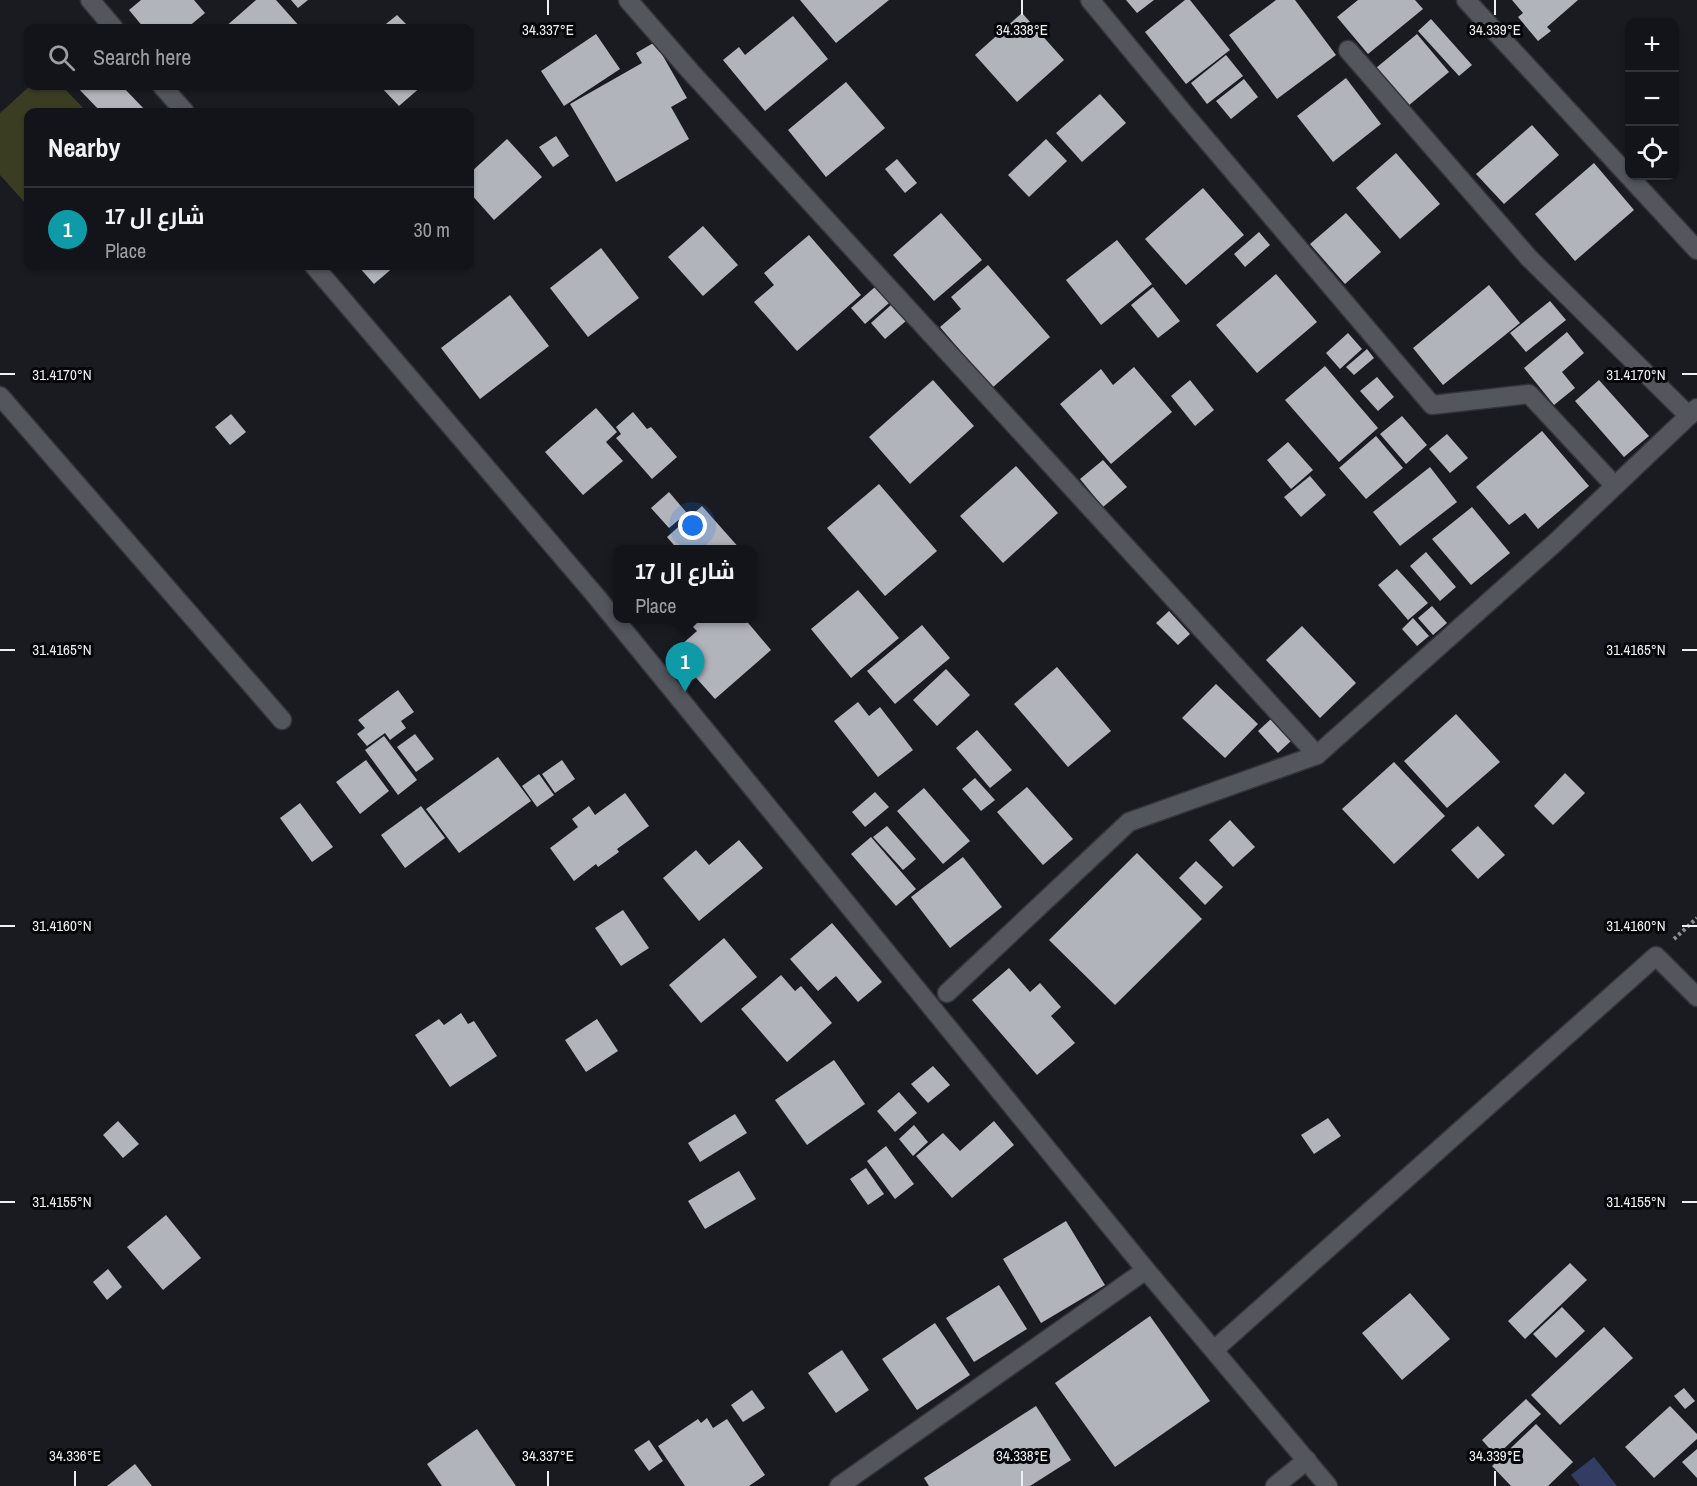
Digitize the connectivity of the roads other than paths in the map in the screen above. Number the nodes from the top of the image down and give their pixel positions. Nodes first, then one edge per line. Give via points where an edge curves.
1 (90, 0) edge
2 (628, 0) edge
3 (1090, 0) edge
4 (1466, 0) edge
5 (111, 24) edge
6 (1348, 50) dead end
7 (166, 90) edge
8 (181, 108) edge
9 (1697, 250) edge
10 (317, 270) edge
11 (0, 396) edge
12 (1693, 412) edge
13 (1616, 486) junction
14 (613, 617) edge
15 (618, 623) edge
16 (282, 720) dead end
17 (1317, 755) junction
18 (947, 993) dead end
19 (1697, 997) edge
20 (1146, 1270) junction
21 (1214, 1350) junction
22 (1307, 1460) junction
23 (839, 1486) edge
24 (1275, 1486) edge
25 (1328, 1486) edge

1 - 5 street
2 - 17 street
3 - 13 street via 1432,405 1529,394
4 - 9 street
6 - 12 street via 1529,258
7 - 8 street
10 - 14 street
11 - 16 street
12 - 13 street
13 - 17 street
15 - 20 street
17 - 18 street via 1130,822
19 - 21 street via 1656,956
20 - 21 street
20 - 23 street
21 - 22 street
22 - 24 street
22 - 25 street

